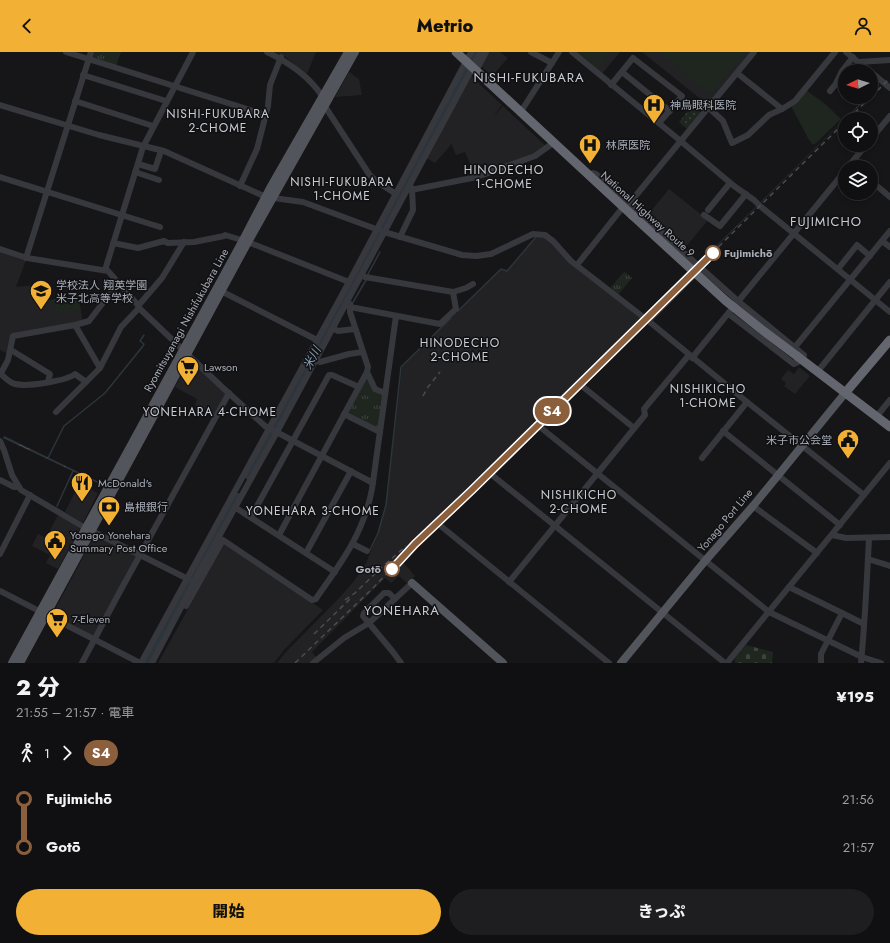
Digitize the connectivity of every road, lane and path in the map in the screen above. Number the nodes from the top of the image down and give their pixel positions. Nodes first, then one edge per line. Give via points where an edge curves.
1 (66, 52) edge
2 (91, 52) edge
3 (193, 52) edge
4 (267, 52) edge
5 (348, 52) edge
6 (355, 52) edge
7 (456, 52) edge
8 (471, 52) edge
9 (481, 52) edge
10 (486, 52) edge
11 (531, 52) edge
12 (559, 52) edge
13 (572, 52) edge
14 (754, 52) edge
15 (835, 52) edge
16 (846, 52) edge
17 (853, 57) junction
18 (281, 58) junction
19 (89, 59) junction
20 (890, 60) edge
21 (859, 62) joint
22 (552, 63) junction
23 (471, 66) junction
24 (622, 72) junction
25 (737, 73) junction
26 (83, 75) junction
27 (878, 78) edge
28 (611, 84) junction
29 (175, 87) junction
30 (890, 88) edge
31 (830, 91) dead end
32 (322, 96) junction
33 (75, 101) junction
34 (166, 101) junction
35 (0, 105) edge
36 (324, 105) junction
37 (708, 107) junction
38 (782, 109) junction
39 (670, 111) junction
40 (520, 113) junction
41 (266, 115) junction
42 (890, 116) edge
43 (659, 123) junction
44 (67, 126) junction
45 (153, 126) junction
46 (878, 131) edge
47 (430, 139) junction
48 (681, 141) junction
49 (553, 143) junction
50 (143, 146) junction
51 (161, 150) junction
52 (861, 152) edge
53 (855, 160) edge
54 (426, 162) dead end
55 (138, 164) junction
56 (135, 172) junction
57 (414, 172) junction
58 (0, 177) edge
59 (159, 180) dead end
60 (838, 180) edge
61 (730, 182) junction
62 (240, 186) junction
63 (878, 187) edge
64 (411, 190) junction
65 (46, 192) junction
66 (396, 194) junction
67 (746, 194) junction
68 (890, 197) edge
69 (269, 198) junction
70 (627, 205) junction
71 (122, 216) junction
72 (160, 227) dead end
73 (382, 231) junction
74 (890, 231) edge
75 (794, 233) junction
76 (400, 237) junction
77 (246, 241) junction
78 (882, 241) junction
79 (184, 242) junction
80 (113, 243) junction
81 (890, 247) edge
82 (0, 250) edge
83 (870, 256) junction
84 (26, 258) junction
85 (577, 265) junction
86 (702, 268) junction
87 (838, 269) junction
88 (105, 270) junction
89 (366, 277) junction
90 (851, 280) junction
91 (349, 282) junction
92 (890, 282) edge
93 (118, 283) junction
94 (473, 284) dead end
95 (221, 291) junction
96 (453, 292) junction
97 (876, 300) junction
98 (738, 301) junction
99 (139, 307) junction
100 (350, 307) junction
101 (890, 312) edge
102 (728, 314) junction
103 (396, 316) junction
104 (645, 319) junction
105 (75, 325) junction
106 (356, 329) junction
107 (336, 330) dead end
108 (317, 340) junction
109 (890, 340) edge
110 (11, 350) junction
111 (185, 352) junction
112 (363, 352) junction
113 (798, 354) junction
114 (690, 356) junction
115 (316, 360) junction
116 (100, 368) junction
117 (367, 372) junction
118 (818, 372) junction
119 (0, 373) edge
120 (48, 382) junction
121 (86, 382) junction
122 (582, 386) dead end
123 (359, 387) junction
124 (846, 392) junction
125 (229, 393) junction
126 (385, 393) junction
127 (890, 400) edge
128 (747, 402) junction
129 (56, 412) dead end
130 (344, 414) junction
131 (877, 416) junction
132 (540, 427) dead end
133 (890, 427) edge
134 (634, 428) junction
135 (273, 430) junction
136 (723, 431) junction
137 (380, 432) junction
138 (292, 440) junction
139 (0, 441) edge
140 (801, 446) junction
141 (322, 456) junction
142 (702, 458) dead end
143 (890, 463) edge
144 (351, 471) junction
145 (597, 474) junction
146 (492, 475) dead end
147 (778, 475) junction
148 (0, 480) edge
149 (373, 483) junction
150 (19, 487) junction
151 (30, 495) junction
152 (864, 495) junction
153 (753, 506) junction
154 (236, 508) junction
155 (251, 517) junction
156 (840, 525) junction
157 (442, 527) dead end
158 (555, 527) junction
159 (89, 529) junction
160 (832, 534) junction
161 (279, 535) junction
162 (890, 537) edge
163 (869, 538) junction
164 (353, 544) junction
165 (1, 550) edge
166 (367, 551) dead end
167 (306, 553) junction
168 (817, 553) junction
169 (141, 554) junction
170 (868, 559) junction
171 (705, 561) junction
172 (890, 566) edge
173 (335, 572) junction
174 (188, 578) junction
175 (509, 582) junction
176 (197, 583) junction
177 (412, 583) joint
178 (789, 587) junction
179 (0, 591) edge
180 (395, 599) junction
181 (44, 612) junction
182 (769, 612) junction
183 (842, 613) junction
184 (662, 614) junction
185 (369, 624) junction
186 (864, 624) junction
187 (95, 639) junction
188 (827, 640) junction
189 (862, 660) edge
190 (12, 663) edge
191 (20, 663) edge
192 (82, 663) edge
193 (140, 663) edge
194 (152, 663) edge
195 (156, 663) edge
196 (313, 663) edge
197 (401, 663) edge
198 (503, 663) edge
199 (609, 663) edge
200 (621, 663) edge
201 (726, 663) edge
202 (820, 663) edge
203 (881, 663) edge

1 - 19 street
2 - 19 street
3 - 29 street
4 - 18 street
5 - 32 main road, Ryomitsuyanagi Nishifukubara Line
6 - 36 main road, Ryomitsuyanagi Nishifukubara Line
7 - 23 highway, National Highway Route 9
8 - 23 street
9 - 47 street
10 - 23 street
11 - 22 street
12 - 22 street
13 - 28 street
14 - 25 street
15 - 38 street via 795,101
16 - 17 street
17 - 21 street
17 - 31 street
18 - 32 street via 303,74
18 - 41 street via 270,85
19 - 26 street
19 - 29 street
20 - 21 street
22 - 40 street
23 - 40 highway, National Highway Route 9
23 - 47 street
24 - 28 street
24 - 39 street
24 - 39 street via 633,58 682,96
25 - 37 street
25 - 38 street
26 - 33 street
26 - 34 street
27 - 30 street
28 - 43 street
29 - 34 street
29 - 41 street
32 - 69 main road, Ryomitsuyanagi Nishifukubara Line
33 - 44 street
33 - 45 street
34 - 45 street
35 - 44 street
36 - 66 street via 369,174
36 - 69 main road, Ryomitsuyanagi Nishifukubara Line
37 - 38 street via 723,121 732,143 748,135 769,115
37 - 48 street
39 - 43 street
40 - 49 highway, National Highway Route 9
41 - 62 street via 257,149
42 - 46 street
43 - 48 street
44 - 50 street
44 - 65 street
45 - 50 street
47 - 57 street
48 - 61 street
48 - 70 street
49 - 64 street via 535,156 477,177
49 - 70 highway, National Highway Route 9 via 588,175
50 - 51 street
50 - 55 street
51 - 55 street via 155,169
51 - 62 street
52 - 53 street
54 - 57 street
55 - 56 street
56 - 59 street
56 - 71 street
57 - 64 street
57 - 66 street
57 - 73 street
58 - 65 street
60 - 75 street
61 - 67 street
61 - 67 street via 706,212 720,226
62 - 69 street
63 - 68 street
64 - 76 street via 413,210
65 - 71 street
65 - 84 street
66 - 73 street
67 - 75 street
69 - 73 street via 303,202
69 - 77 main road, Ryomitsuyanagi Nishifukubara Line
70 - 85 street
70 - 86 street
70 - 113 highway, National Highway Route 9, bridge via 632,215 726,301
71 - 72 street
71 - 80 street
73 - 76 street
73 - 89 street
73 - 91 street
73 - 115 street
74 - 78 street
75 - 87 street
75 - 98 street
76 - 85 street via 462,255 476,256 491,254 533,234 542,234 550,238
77 - 79 street via 225,234
77 - 91 street
77 - 95 main road, Ryomitsuyanagi Nishifukubara Line
77 - 111 main road, Ryomitsuyanagi Nishifukubara Line
78 - 81 street
78 - 83 street
79 - 80 street via 164,241 138,248
79 - 99 street via 162,278
80 - 88 street
82 - 84 street
83 - 87 street via 857,245
83 - 90 street
84 - 88 street
85 - 104 street
86 - 98 street
86 - 104 street
87 - 90 street
88 - 93 street
89 - 96 street
89 - 100 street
90 - 97 street
90 - 113 street
91 - 108 street
92 - 97 street
93 - 99 street
93 - 105 street via 88,321
94 - 96 street
95 - 108 street
95 - 111 main road, Ryomitsuyanagi Nishifukubara Line
96 - 103 street via 456,309 441,324
97 - 101 street
97 - 118 street
98 - 102 street
98 - 113 street
99 - 111 street
99 - 116 street via 121,327
100 - 103 street
100 - 106 street
102 - 113 street via 794,364
102 - 114 street
103 - 126 street
104 - 114 street
105 - 110 street via 14,335
105 - 116 street
106 - 107 street
106 - 112 street
108 - 135 street
109 - 124 highway
110 - 119 street
110 - 120 street via 50,374
111 - 125 street
111 - 159 main road, Ryomitsuyanagi Nishifukubara Line
112 - 115 street via 320,362
112 - 117 street
113 - 118 highway, National Highway Route 9
114 - 128 street
114 - 134 street via 644,409 645,415
115 - 135 street
116 - 121 street
117 - 123 street
117 - 126 street via 375,389
118 - 124 highway, National Highway Route 9
119 - 120 street via 15,384
120 - 121 street via 68,379 75,374
121 - 129 street
122 - 134 street
123 - 130 street
123 - 138 street via 328,375
124 - 131 highway, National Highway Route 9
124 - 140 main road, Yonago Port Line
125 - 135 street
125 - 169 street
126 - 137 street
127 - 131 street
128 - 136 street
128 - 140 street
130 - 137 street
130 - 141 street
131 - 133 highway, National Highway Route 9
132 - 145 street
134 - 145 street
135 - 138 street
135 - 154 street
135 - 174 street
136 - 142 street
136 - 147 street
137 - 149 street
138 - 141 street
138 - 155 street
139 - 150 street
140 - 147 main road, Yonago Port Line
140 - 152 street
141 - 144 street
141 - 161 street
143 - 152 street
144 - 149 street
144 - 167 street
145 - 158 street
145 - 171 street
146 - 158 street
147 - 153 main road, Yonago Port Line
147 - 156 street
148 - 150 street
149 - 164 street via 368,508
150 - 151 street
151 - 159 street
151 - 165 street
152 - 156 street
153 - 168 street
153 - 171 main road, Yonago Port Line
154 - 155 street
154 - 176 street
155 - 161 street
156 - 160 street
157 - 175 street
158 - 175 street
158 - 184 street
159 - 169 street
159 - 181 main road, Ryomitsuyanagi Nishifukubara Line
160 - 163 street via 846,538
160 - 168 street
161 - 167 street
162 - 163 street
163 - 170 street
164 - 166 street
164 - 173 street
167 - 173 street
168 - 178 street
169 - 174 street
169 - 187 street
170 - 172 street
170 - 186 street
171 - 182 street
171 - 184 main road, Yonago Port Line
173 - 176 street via 312,600 223,540
174 - 176 street
174 - 193 street
175 - 199 street
176 - 194 street
176 - 195 street
177 - 180 street
177 - 198 main road
178 - 182 street
178 - 183 street
179 - 181 street
180 - 185 street
180 - 185 street via 389,593 384,593 364,614
181 - 187 street
181 - 190 main road, Ryomitsuyanagi Nishifukubara Line
181 - 191 main road, Ryomitsuyanagi Nishifukubara Line
182 - 188 street
182 - 201 street
183 - 186 street
183 - 188 street
184 - 200 main road, Yonago Port Line
184 - 201 street
185 - 196 street via 344,638
185 - 197 street
186 - 189 street
187 - 192 street
187 - 193 street
188 - 189 street
188 - 202 street
189 - 203 street

